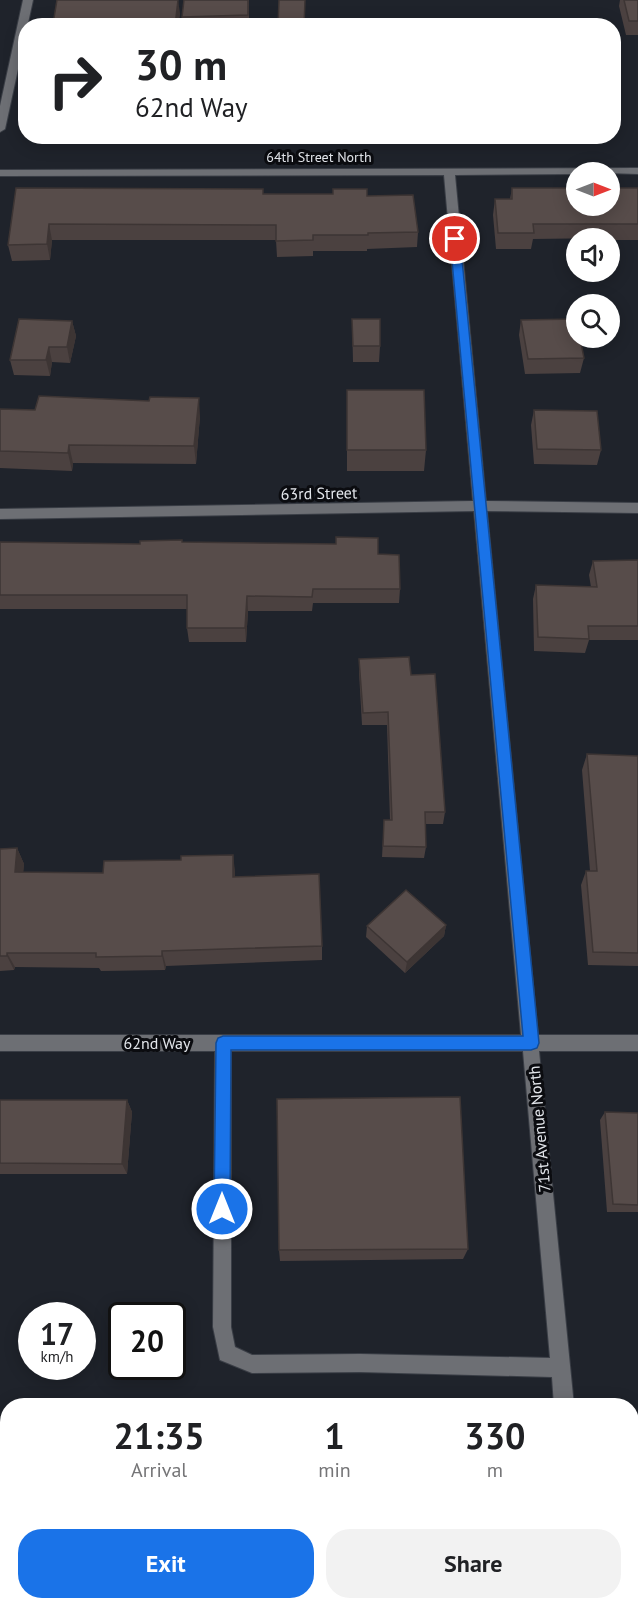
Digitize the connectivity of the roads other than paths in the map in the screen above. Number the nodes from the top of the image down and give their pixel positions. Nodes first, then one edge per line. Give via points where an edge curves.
1 (28, 0) edge
2 (24, 18) edge
3 (18, 46) edge
4 (0, 129) edge
5 (638, 171) edge
6 (448, 172) junction
7 (0, 173) edge
8 (479, 506) junction
9 (638, 508) edge
10 (0, 514) edge
11 (0, 1042) edge
12 (223, 1043) junction
13 (531, 1043) junction
14 (638, 1043) edge
15 (560, 1368) junction
16 (563, 1398) edge

1 - 2 street
3 - 4 street
5 - 6 street, 64th Street North
6 - 7 street, 64th Street North
6 - 8 street, 71st Avenue North
8 - 9 street, 63rd Street
8 - 10 street, 63rd Street
8 - 13 street, 71st Avenue North
11 - 12 street, 62nd Way
12 - 13 street, 62nd Way
12 - 15 street via 222,1327 227,1353 252,1365 360,1363
13 - 14 street, 62nd Way
13 - 15 street, 71st Avenue North
15 - 16 street, 71st Avenue North

